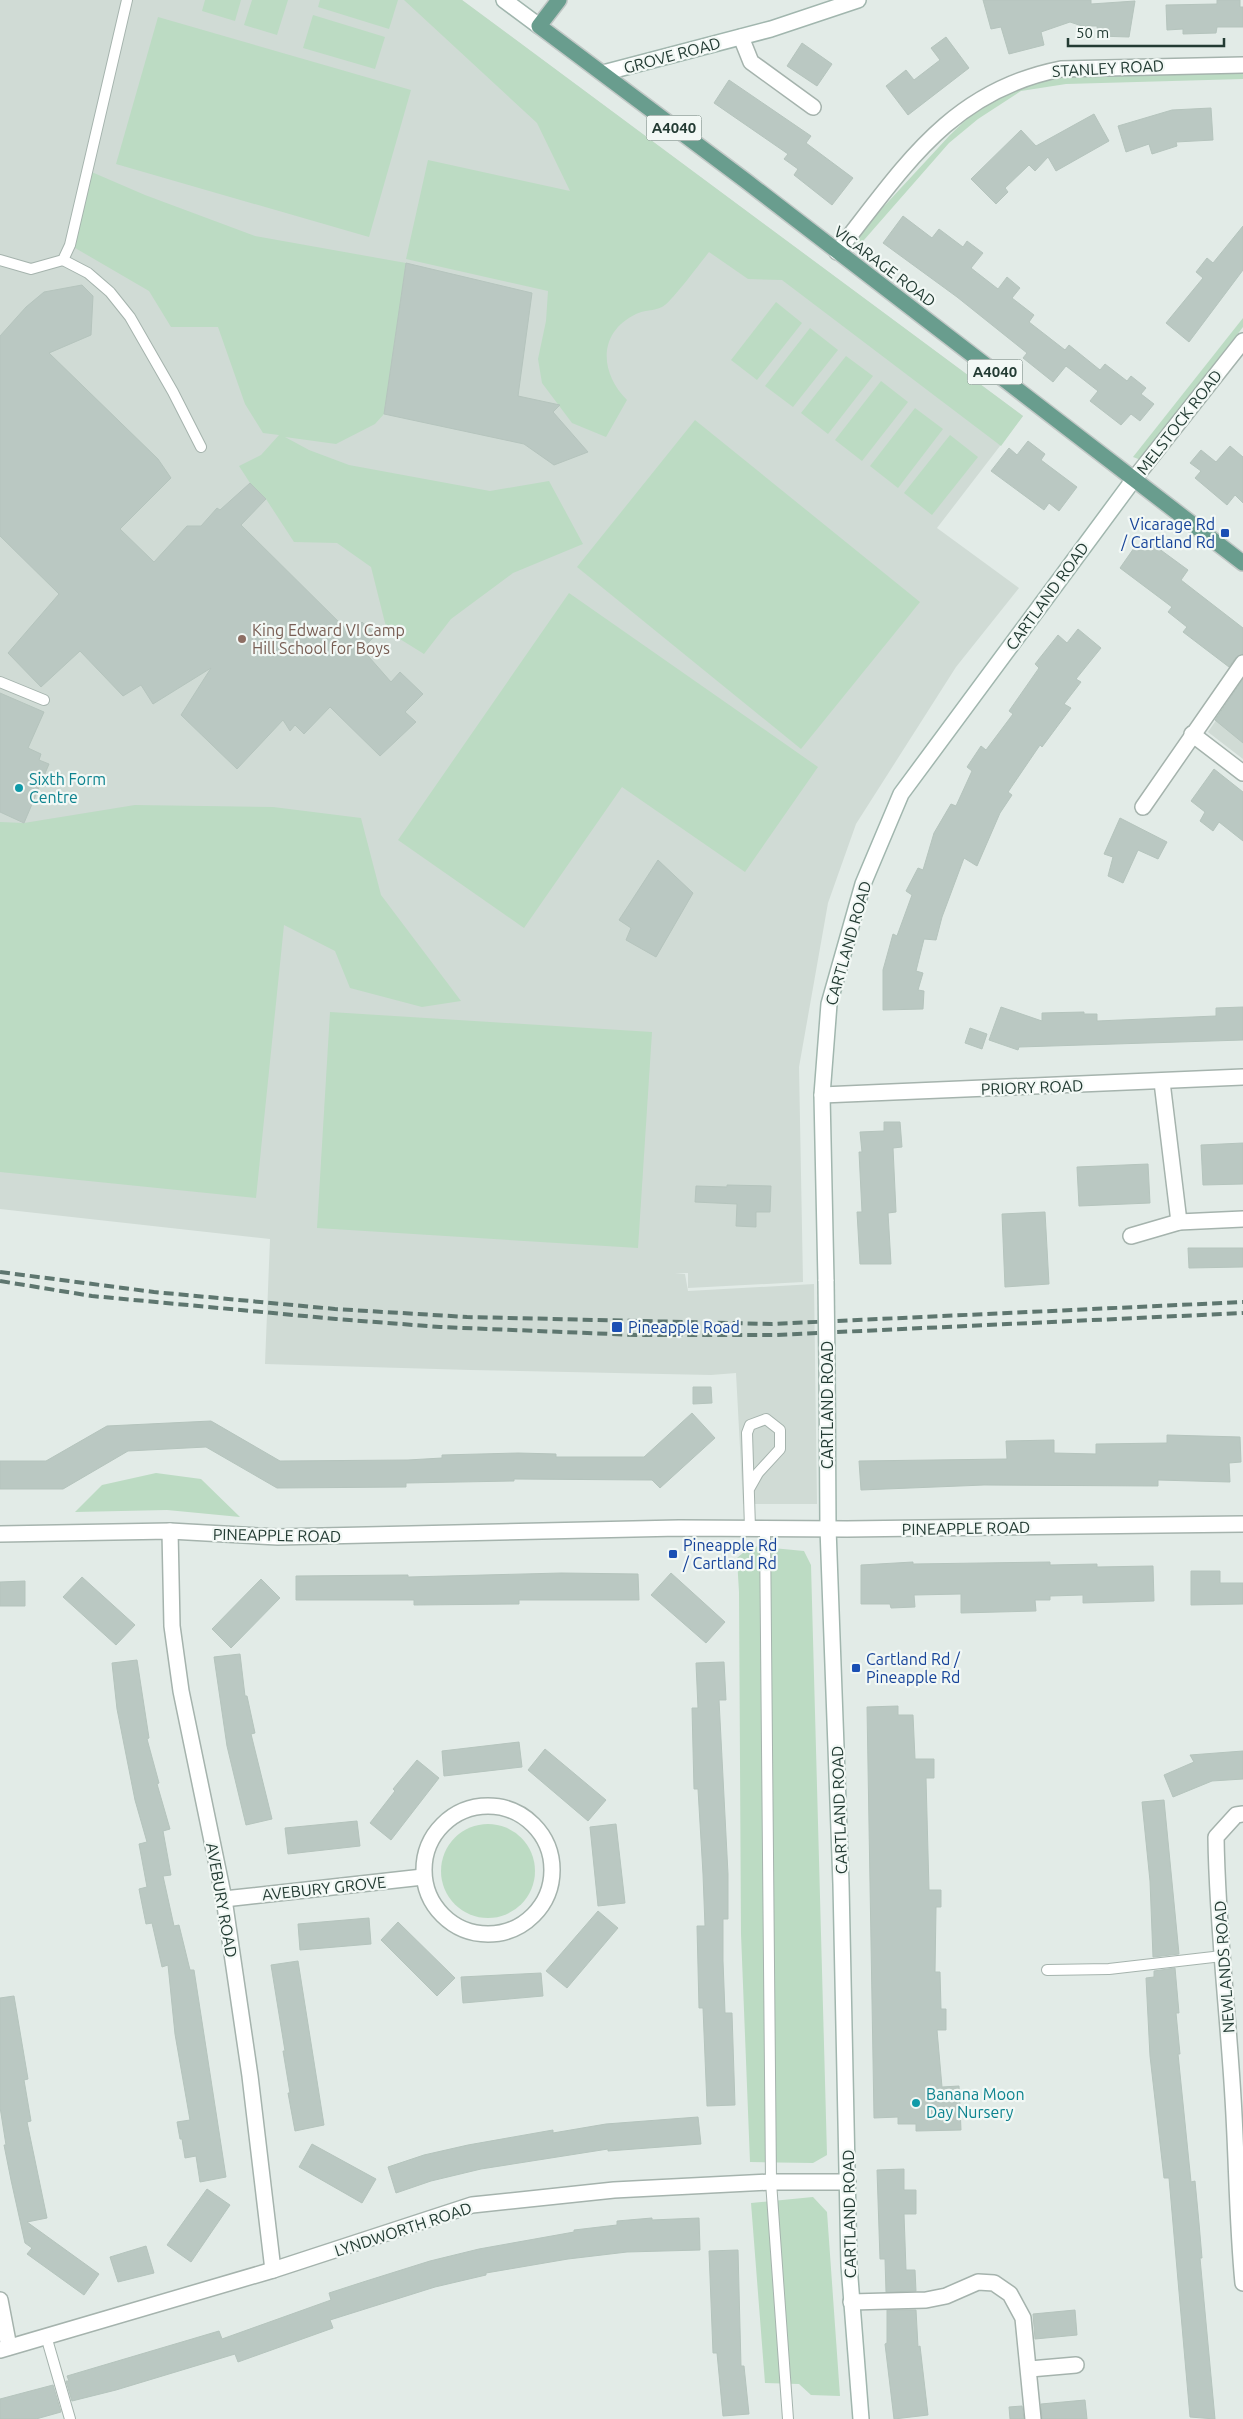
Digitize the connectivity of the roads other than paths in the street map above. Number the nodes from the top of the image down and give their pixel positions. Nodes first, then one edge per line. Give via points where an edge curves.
1 (127, 0) edge
2 (504, 0) edge
3 (559, 0) edge
4 (858, 0) edge
5 (539, 26) junction
6 (741, 37) junction
7 (1243, 65) edge
8 (603, 74) junction
9 (813, 107) dead end
10 (837, 252) junction
11 (0, 260) edge
12 (63, 260) junction
13 (1243, 341) edge
14 (201, 447) dead end
15 (1134, 479) junction
16 (1243, 564) edge
17 (1243, 663) edge
18 (0, 682) edge
19 (44, 700) dead end
20 (1192, 734) junction
21 (1243, 773) edge
22 (1143, 806) dead end
23 (1243, 1077) edge
24 (1162, 1082) junction
25 (822, 1095) junction
26 (1243, 1219) edge
27 (1179, 1222) junction
28 (1131, 1236) dead end
29 (749, 1489) junction
30 (1243, 1524) edge
31 (757, 1528) junction
32 (828, 1528) junction
33 (170, 1531) junction
34 (0, 1534) edge
35 (1243, 1814) edge
36 (423, 1877) junction
37 (224, 1899) junction
38 (1222, 1956) junction
39 (1047, 1970) dead end
40 (1238, 2097) edge
41 (771, 2182) junction
42 (848, 2182) junction
43 (1241, 2238) edge
44 (273, 2270) junction
45 (1243, 2283) edge
46 (0, 2300) edge
47 (850, 2302) junction
48 (46, 2336) junction
49 (4, 2348) edge
50 (1076, 2365) dead end
51 (1030, 2368) junction
52 (70, 2419) edge
53 (788, 2419) edge
54 (860, 2419) edge
55 (1033, 2419) edge

1 - 12 lane via 70,244
2 - 5 street, VICARAGE ROAD
3 - 5 main road
4 - 6 street, GROVE ROAD
5 - 8 main road, VICARAGE ROAD / A4040
6 - 8 street, GROVE ROAD
6 - 9 street, GROVE ROAD via 751,62
7 - 10 street, STANLEY ROAD via 1061,69 1033,74 1010,83 969,106 940,129 892,178
8 - 10 main road, VICARAGE ROAD / A4040
10 - 15 main road, VICARAGE ROAD / A4040
11 - 12 lane via 31,269
12 - 14 lane via 88,273 110,292 130,317 174,392
13 - 15 street, MELSTOCK ROAD
15 - 16 main road, VICARAGE ROAD / A4040
15 - 25 street, CARTLAND ROAD via 900,794 863,884 837,969 829,1004
17 - 20 street
18 - 19 lane
20 - 21 street
20 - 22 street
23 - 24 street, PRIORY ROAD
24 - 25 street, PRIORY ROAD
24 - 27 street
25 - 32 street, CARTLAND ROAD, bridge
26 - 27 street
27 - 28 street
29 - 29 lane via 747,1433 750,1425 766,1419 780,1430 780,1449 758,1473
29 - 31 lane
30 - 32 street, PINEAPPLE ROAD
31 - 32 street, PINEAPPLE ROAD
31 - 33 street, PINEAPPLE ROAD via 278,1538
31 - 41 lane
32 - 42 street, CARTLAND ROAD
33 - 34 street, PINEAPPLE ROAD
33 - 37 street, AVEBURY ROAD via 172,1626 181,1691
35 - 38 street, NEWLANDS ROAD via 1236,1814 1216,1837
36 - 36 street via 424,1856 444,1822 461,1811 481,1806 501,1806 536,1826 547,1843 552,1863 551,1883 544,1902 532,1918 515,1929 495,1935 474,1934 456,1926 432,1902
36 - 37 street, AVEBURY GROVE
37 - 44 street, AVEBURY ROAD via 250,2076
38 - 39 lane via 1109,1969
38 - 40 street, NEWLANDS ROAD
40 - 43 street, NEWLANDS ROAD
41 - 42 street, LYNDWORTH ROAD
41 - 44 street, LYNDWORTH ROAD via 614,2190 472,2205
41 - 53 lane
42 - 47 street, CARTLAND ROAD
43 - 45 street, NEWLANDS ROAD
44 - 48 street, LYNDWORTH ROAD
46 - 49 street
47 - 51 street via 926,2300 946,2296 978,2282 994,2283 1010,2294 1023,2318
47 - 54 street, CARTLAND ROAD
48 - 49 street, LYNDWORTH ROAD
48 - 52 lane
50 - 51 street
51 - 55 street

